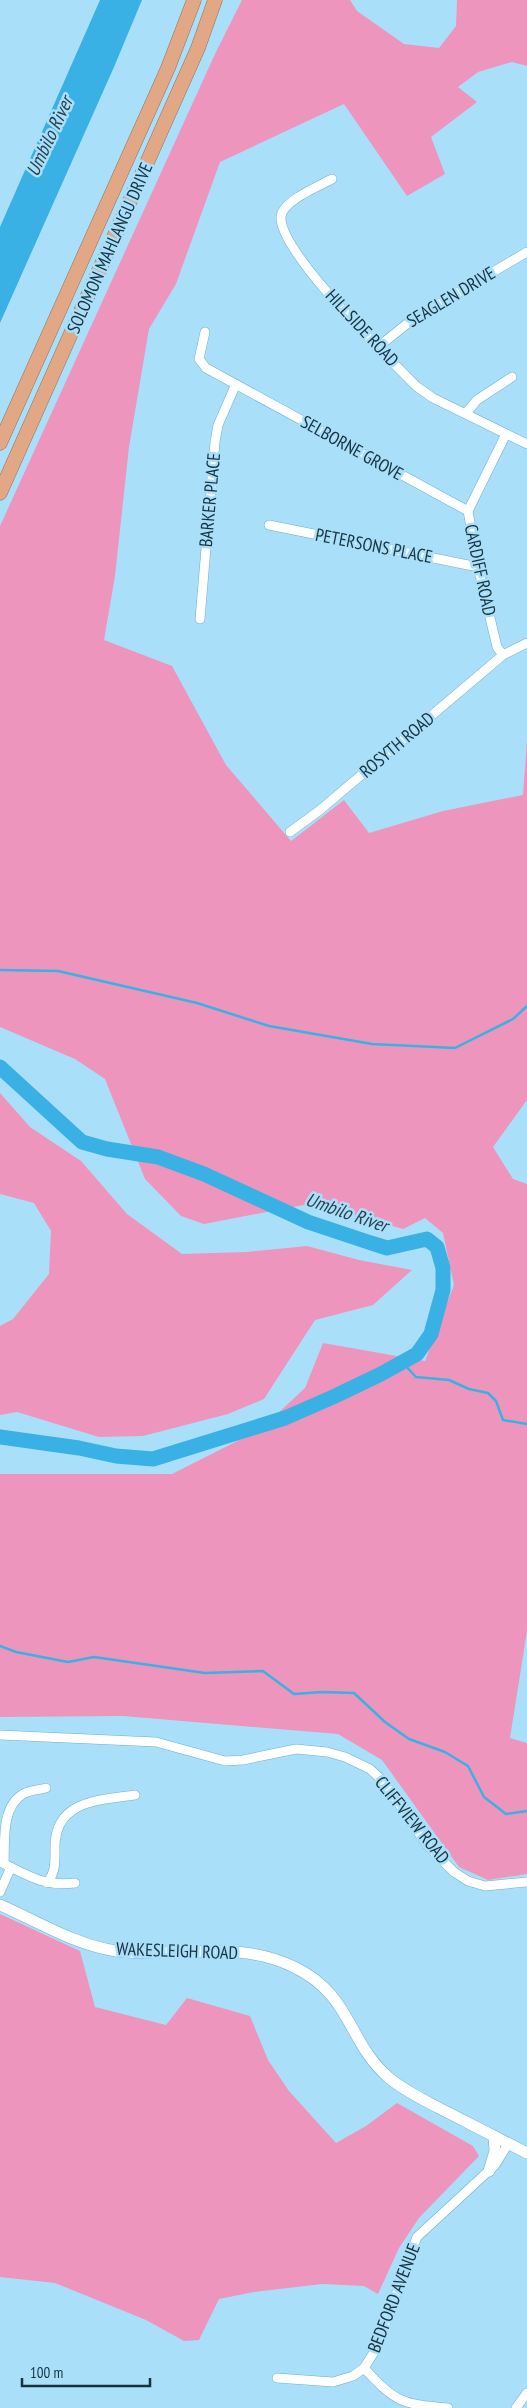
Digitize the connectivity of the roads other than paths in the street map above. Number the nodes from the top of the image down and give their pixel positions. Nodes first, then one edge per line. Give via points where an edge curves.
1 (194, 0) edge
2 (215, 0) edge
3 (332, 179) dead end
4 (527, 252) edge
5 (205, 332) dead end
6 (378, 347) junction
7 (512, 377) dead end
8 (236, 384) junction
9 (466, 413) junction
10 (506, 434) junction
11 (0, 443) edge
12 (527, 444) edge
13 (0, 493) edge
14 (468, 511) junction
15 (269, 525) dead end
16 (478, 567) junction
17 (200, 618) dead end
18 (527, 643) edge
19 (503, 654) junction
20 (290, 832) dead end
21 (0, 1734) edge
22 (46, 1788) dead end
23 (135, 1795) dead end
24 (5, 1864) edge
25 (527, 1882) edge
26 (46, 1883) junction
27 (75, 1883) dead end
28 (0, 1892) edge
29 (0, 1905) edge
30 (494, 2136) junction
31 (508, 2144) junction
32 (527, 2153) edge
33 (489, 2171) junction
34 (364, 2368) junction
35 (277, 2378) dead end
36 (527, 2393) edge
37 (448, 2408) edge
38 (516, 2408) edge

1 - 11 highway, SOLOMON MAHLANGU DRIVE via 168,68
2 - 13 highway, SOLOMON MAHLANGU DRIVE via 198,48
3 - 6 street, HILLSIDE ROAD via 284,207 281,216 283,227 309,271
4 - 6 street, SEAGLEN DRIVE via 408,322
5 - 8 street, SELBORNE GROVE via 200,352 202,364
6 - 9 street, HILLSIDE ROAD via 416,386
7 - 9 street via 477,400
8 - 14 street, SELBORNE GROVE
8 - 17 street, BARKER PLACE via 218,425 215,442
9 - 10 street, HILLSIDE ROAD
10 - 12 street, HILLSIDE ROAD
10 - 14 street, CARDIFF ROAD
14 - 16 street, CARDIFF ROAD
15 - 16 street, PETERSONS PLACE
16 - 19 street, CARDIFF ROAD via 495,641
18 - 19 street
19 - 20 street, ROSYTH ROAD
21 - 25 street, CLIFFVIEW ROAD via 156,1742 225,1761 296,1750 345,1757 383,1781 427,1845 454,1872 485,1886
22 - 24 street via 24,1794 11,1808 6,1825
23 - 26 street via 86,1803 64,1817 56,1830 54,1871
24 - 26 street
24 - 28 street
26 - 27 street
29 - 30 main road, WAKESLEIGH ROAD via 97,1947 148,1953 218,1950 256,1954 293,1966 323,1985 336,1998 373,2062 388,2077 411,2094
30 - 31 main road, WAKESLEIGH ROAD
30 - 33 main road via 495,2151
31 - 32 main road, WAKESLEIGH ROAD
31 - 33 street, BEDFORD AVENUE
33 - 34 street, BEDFORD AVENUE via 416,2236 376,2349
34 - 35 street, BEDFORD AVENUE via 348,2378 333,2382
34 - 37 street, BEDFORD AVENUE via 396,2398 413,2404
36 - 38 street

